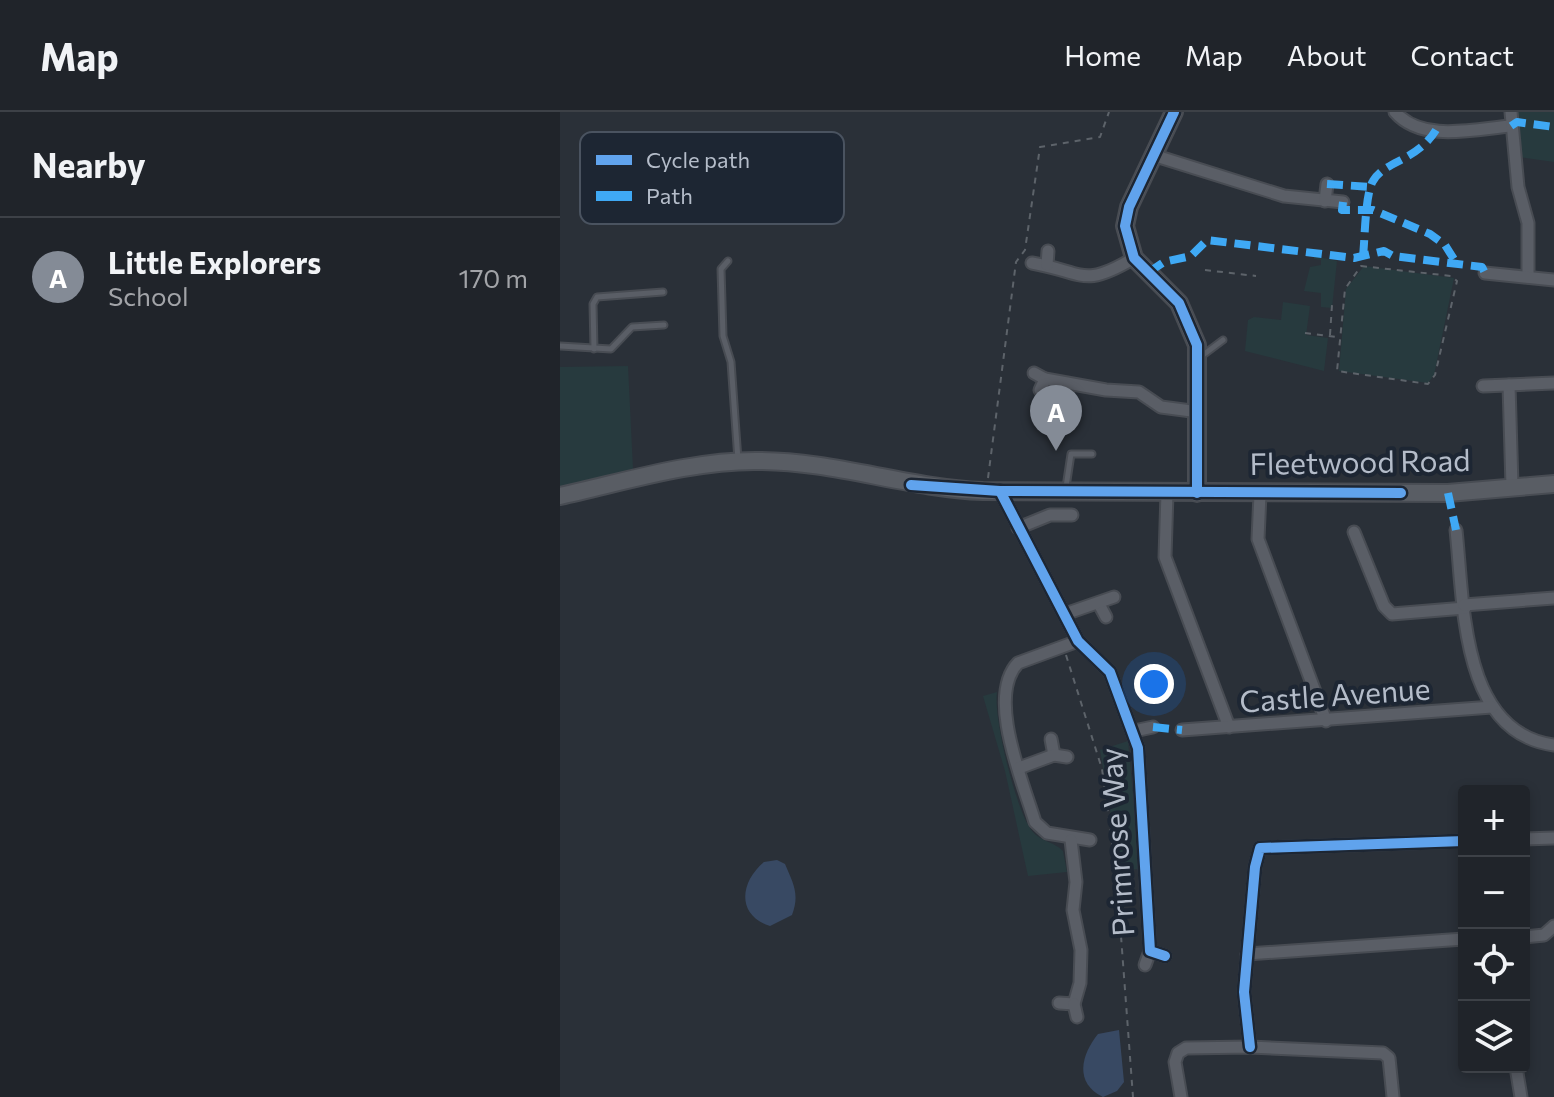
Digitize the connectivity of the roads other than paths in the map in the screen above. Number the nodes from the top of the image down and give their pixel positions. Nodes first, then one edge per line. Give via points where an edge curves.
1 (1174, 112) edge
2 (1395, 112) edge
3 (1511, 112) edge
4 (1511, 126) junction
5 (1156, 156) junction
6 (1327, 184) dead end
7 (1325, 201) junction
8 (1343, 202) dead end
9 (1048, 251) dead end
10 (1134, 258) junction
11 (728, 261) dead end
12 (1032, 263) dead end
13 (1047, 265) junction
14 (1485, 273) dead end
15 (1528, 277) junction
16 (1554, 280) edge
17 (663, 292) dead end
18 (664, 325) dead end
19 (1223, 340) dead end
20 (560, 346) edge
21 (594, 349) junction
22 (1198, 358) junction
23 (1040, 381) dead end
24 (1554, 383) edge
25 (1509, 385) junction
26 (1483, 386) dead end
27 (1199, 412) junction
28 (1092, 454) dead end
29 (738, 461) junction
30 (1554, 484) edge
31 (1512, 486) junction
32 (993, 491) junction
33 (1065, 492) junction
34 (1167, 493) junction
35 (1197, 493) junction
36 (1260, 494) junction
37 (560, 496) edge
38 (1072, 515) dead end
39 (1018, 528) junction
40 (1456, 530) dead end
41 (1354, 532) dead end
42 (1114, 597) dead end
43 (1554, 598) edge
44 (1099, 604) junction
45 (1464, 606) junction
46 (1065, 614) junction
47 (1106, 617) dead end
48 (1078, 641) junction
49 (1492, 707) junction
50 (1326, 721) junction
51 (1153, 727) dead end
52 (1229, 727) junction
53 (1182, 730) dead end
54 (1134, 731) junction
55 (1051, 739) dead end
56 (1554, 745) edge
57 (1054, 755) junction
58 (1067, 757) dead end
59 (1019, 768) junction
60 (1554, 838) edge
61 (1530, 839) edge
62 (1071, 840) junction
63 (1090, 840) dead end
64 (1458, 841) edge
65 (1554, 926) edge
66 (1530, 936) edge
67 (1458, 939) edge
68 (1150, 951) junction
69 (1247, 954) junction
70 (1165, 956) dead end
71 (1145, 965) dead end
72 (1059, 1003) dead end
73 (1250, 1047) junction
74 (1517, 1073) edge
75 (1181, 1097) edge
76 (1393, 1097) edge
77 (1521, 1097) edge

1 - 5 main road
2 - 4 street via 1404,122 1428,131
3 - 4 street
4 - 15 street via 1528,223
5 - 7 street via 1284,196
5 - 10 main road via 1129,207 1125,226
6 - 7 street
7 - 8 street
9 - 13 street
10 - 13 street via 1094,278
10 - 22 main road via 1179,303
11 - 29 lane via 721,269 723,336 731,362
12 - 13 street
14 - 15 street
15 - 16 street
17 - 21 lane via 597,297
18 - 21 lane via 632,327 611,349
19 - 22 lane
20 - 21 lane
22 - 27 main road
23 - 27 street via 1139,392 1161,407
24 - 25 street
25 - 26 street
25 - 31 street
27 - 35 main road
28 - 33 lane via 1071,454
29 - 32 main road, Fleetwood Road
29 - 37 main road, Fleetwood Road
30 - 31 main road, Fleetwood Road
31 - 36 main road, Fleetwood Road via 1448,493
32 - 33 main road, Fleetwood Road
32 - 39 street, Primrose Way
33 - 34 main road, Fleetwood Road
34 - 35 main road, Fleetwood Road
34 - 52 street via 1165,557
35 - 36 main road, Fleetwood Road
36 - 50 street via 1258,539
38 - 39 street via 1050,515
39 - 46 street, Primrose Way
40 - 45 street
41 - 45 street via 1392,614
42 - 44 street
43 - 45 street
44 - 46 street
44 - 47 street
45 - 49 street via 1472,664
46 - 48 street, Primrose Way
48 - 54 street, Primrose Way via 1110,672 1125,720
48 - 59 street via 1018,663 1006,683 1003,699
49 - 50 street, Castle Avenue
49 - 56 street via 1521,735
50 - 52 street, Castle Avenue
51 - 54 street, Primrose Way
52 - 53 street, Castle Avenue
54 - 68 street, Primrose Way
55 - 57 street
57 - 58 street
57 - 59 street
59 - 62 street via 1035,822 1047,833
60 - 61 street
62 - 63 street
62 - 72 street via 1080,983 1075,1010
64 - 69 street via 1260,848
65 - 66 street via 1544,935
67 - 69 street
68 - 70 street, Primrose Way
68 - 71 street, Primrose Way
69 - 73 street via 1244,992
73 - 75 street via 1186,1048 1178,1053
73 - 76 street via 1383,1053 1389,1058
74 - 77 street

